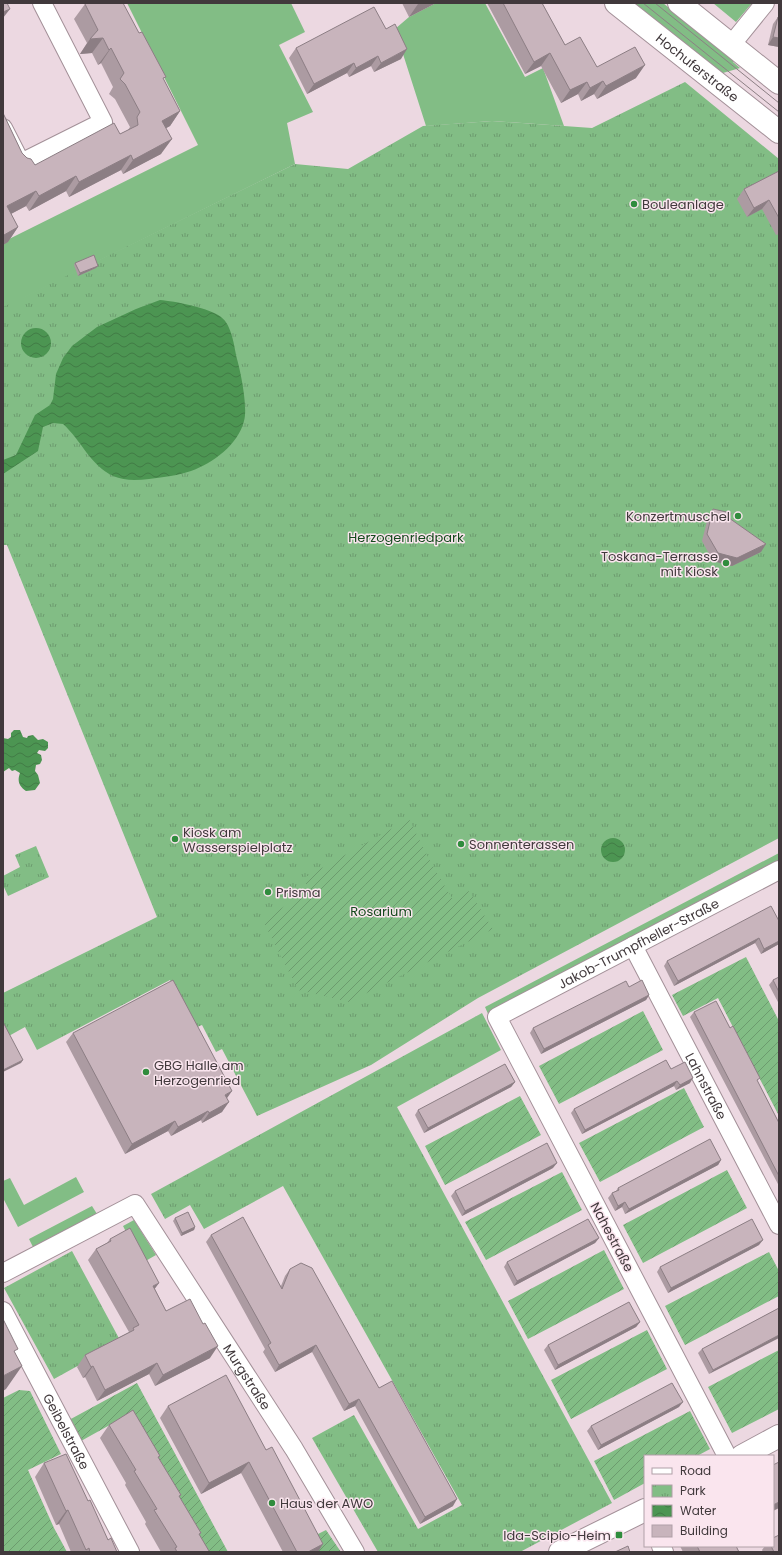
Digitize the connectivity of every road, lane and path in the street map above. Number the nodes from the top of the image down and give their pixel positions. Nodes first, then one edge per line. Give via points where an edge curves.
1 (42, 3) edge
2 (616, 3) edge
3 (679, 3) edge
4 (765, 3) edge
5 (731, 45) junction
6 (779, 83) edge
7 (3, 128) edge
8 (779, 132) edge
9 (779, 871) edge
10 (633, 946) junction
11 (497, 1017) joint
12 (779, 1225) edge
13 (3, 1273) edge
14 (3, 1311) edge
15 (779, 1436) edge
16 (726, 1455) edge
17 (744, 1455) edge
18 (644, 1512) edge
19 (130, 1552) edge
20 (355, 1552) edge
21 (560, 1552) edge

1 - 7 street via 103,122 21,163
2 - 8 street, Hochuferstraße
3 - 5 street
4 - 5 street
5 - 6 street
9 - 10 street, Jakob-Trumpfheller-Straße
10 - 11 street, Jakob-Trumpfheller-Straße
10 - 12 street, Lahnstraße
11 - 16 street, Nahestraße
13 - 20 street, Murgstraße via 135,1204 294,1449
14 - 19 street, Geibelstraße
15 - 17 street
18 - 21 street

